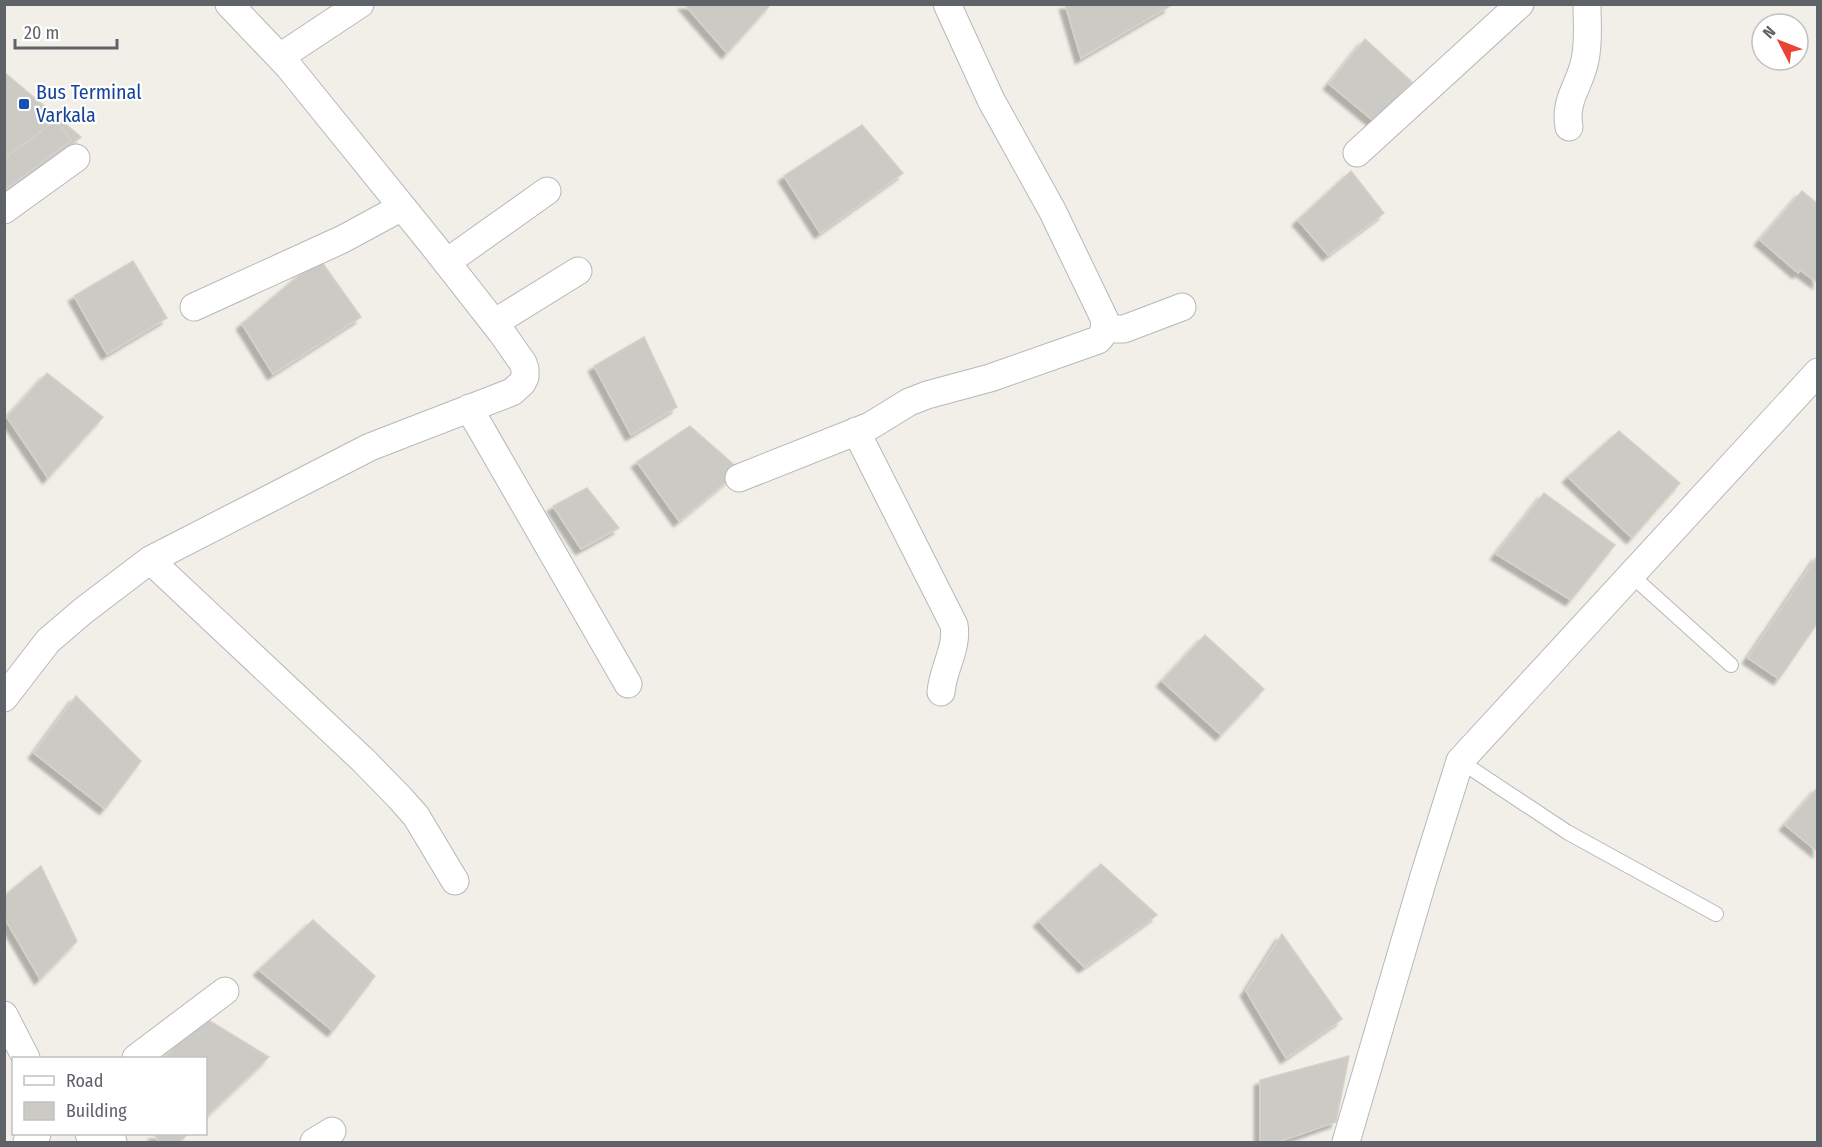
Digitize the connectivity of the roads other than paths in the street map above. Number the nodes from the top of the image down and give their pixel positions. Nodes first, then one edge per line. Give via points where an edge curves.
1 (230, 4) edge
2 (360, 4) edge
3 (947, 4) edge
4 (1520, 4) edge
5 (1587, 4) edge
6 (280, 57) junction
7 (1569, 127) dead end
8 (1358, 153) dead end
9 (76, 158) dead end
10 (547, 190) dead end
11 (402, 207) junction
12 (4, 210) edge
13 (447, 262) junction
14 (578, 271) dead end
15 (194, 307) dead end
16 (1182, 307) dead end
17 (494, 323) junction
18 (1104, 329) junction
19 (1818, 372) edge
20 (469, 408) junction
21 (856, 431) junction
22 (739, 478) dead end
23 (150, 560) junction
24 (1631, 575) junction
25 (1731, 665) dead end
26 (628, 684) dead end
27 (941, 692) dead end
28 (4, 698) edge
29 (1460, 761) junction
30 (455, 881) dead end
31 (1716, 914) dead end
32 (225, 991) dead end
33 (4, 1015) edge
34 (25, 1057) edge
35 (139, 1057) edge
36 (92, 1135) edge
37 (113, 1143) edge
38 (1346, 1143) edge

1 - 6 street
2 - 6 street
3 - 18 street via 991,100 1052,210 1104,318
4 - 8 street
5 - 7 street via 1585,60 1569,102
6 - 11 street
9 - 12 street
10 - 13 street
11 - 13 street
11 - 15 street via 343,239
13 - 17 street
14 - 17 street
16 - 18 street via 1124,330
17 - 20 street via 523,363 525,377 512,392
18 - 21 street via 1098,340 990,378 927,395
19 - 24 street
20 - 23 street via 370,447
20 - 26 street
21 - 22 street
21 - 27 street via 954,625 954,646 944,669
23 - 28 street via 48,641
23 - 30 street via 400,798 416,816
24 - 25 lane
24 - 29 street
29 - 31 lane via 1567,832
29 - 38 street
32 - 35 street
33 - 34 street
36 - 37 street

